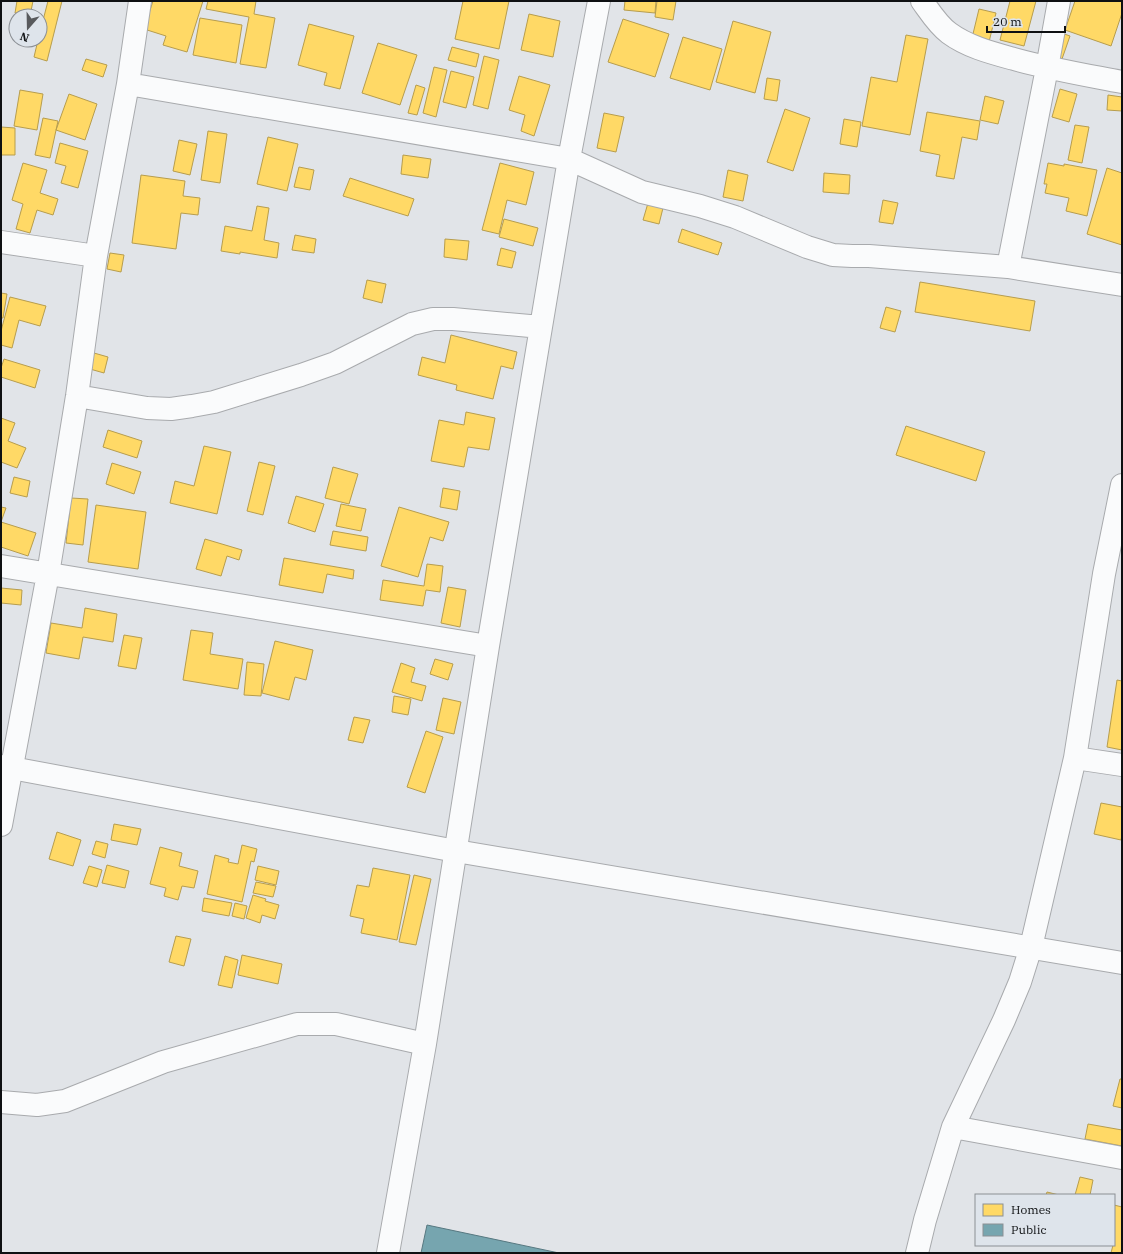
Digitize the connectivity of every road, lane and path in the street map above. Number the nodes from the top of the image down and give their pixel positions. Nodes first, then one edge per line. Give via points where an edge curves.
1 (140, 1) edge
2 (599, 1) edge
3 (922, 1) edge
4 (1059, 1) edge
5 (1047, 68) junction
6 (1122, 82) edge
7 (128, 84) junction
8 (569, 159) junction
9 (1, 242) edge
10 (96, 256) junction
11 (1008, 267) junction
12 (1122, 285) edge
13 (541, 327) junction
14 (77, 396) junction
15 (1122, 485) edge
16 (1, 566) edge
17 (48, 574) junction
18 (1113, 576) edge
19 (488, 646) junction
20 (1075, 758) junction
21 (1122, 765) edge
22 (6, 767) edge
23 (1, 825) edge
24 (456, 851) junction
25 (1031, 947) junction
26 (1122, 962) edge
27 (425, 1044) junction
28 (1, 1102) edge
29 (953, 1127) junction
30 (1122, 1158) edge
31 (388, 1253) edge
32 (917, 1253) edge

1 - 7 street
2 - 8 street
3 - 5 street via 949,34 989,53
4 - 5 street
5 - 6 street
5 - 11 street
7 - 8 street
7 - 10 street
8 - 11 street via 642,192 735,217 833,255
8 - 13 street
9 - 10 street
10 - 14 street
11 - 12 street
13 - 14 street via 433,319 412,324 335,363 214,402 192,406 171,409 147,408
13 - 19 street
14 - 17 street
15 - 18 street
16 - 17 street
17 - 19 street
17 - 22 street
18 - 20 street
19 - 24 street
20 - 21 street
20 - 25 street
22 - 23 street
22 - 24 street
24 - 25 street
24 - 27 street
25 - 26 street
25 - 29 street via 1004,1020
27 - 28 street via 336,1024 298,1024 163,1062 65,1101 38,1105
27 - 31 street
29 - 30 street
29 - 32 street via 924,1220

